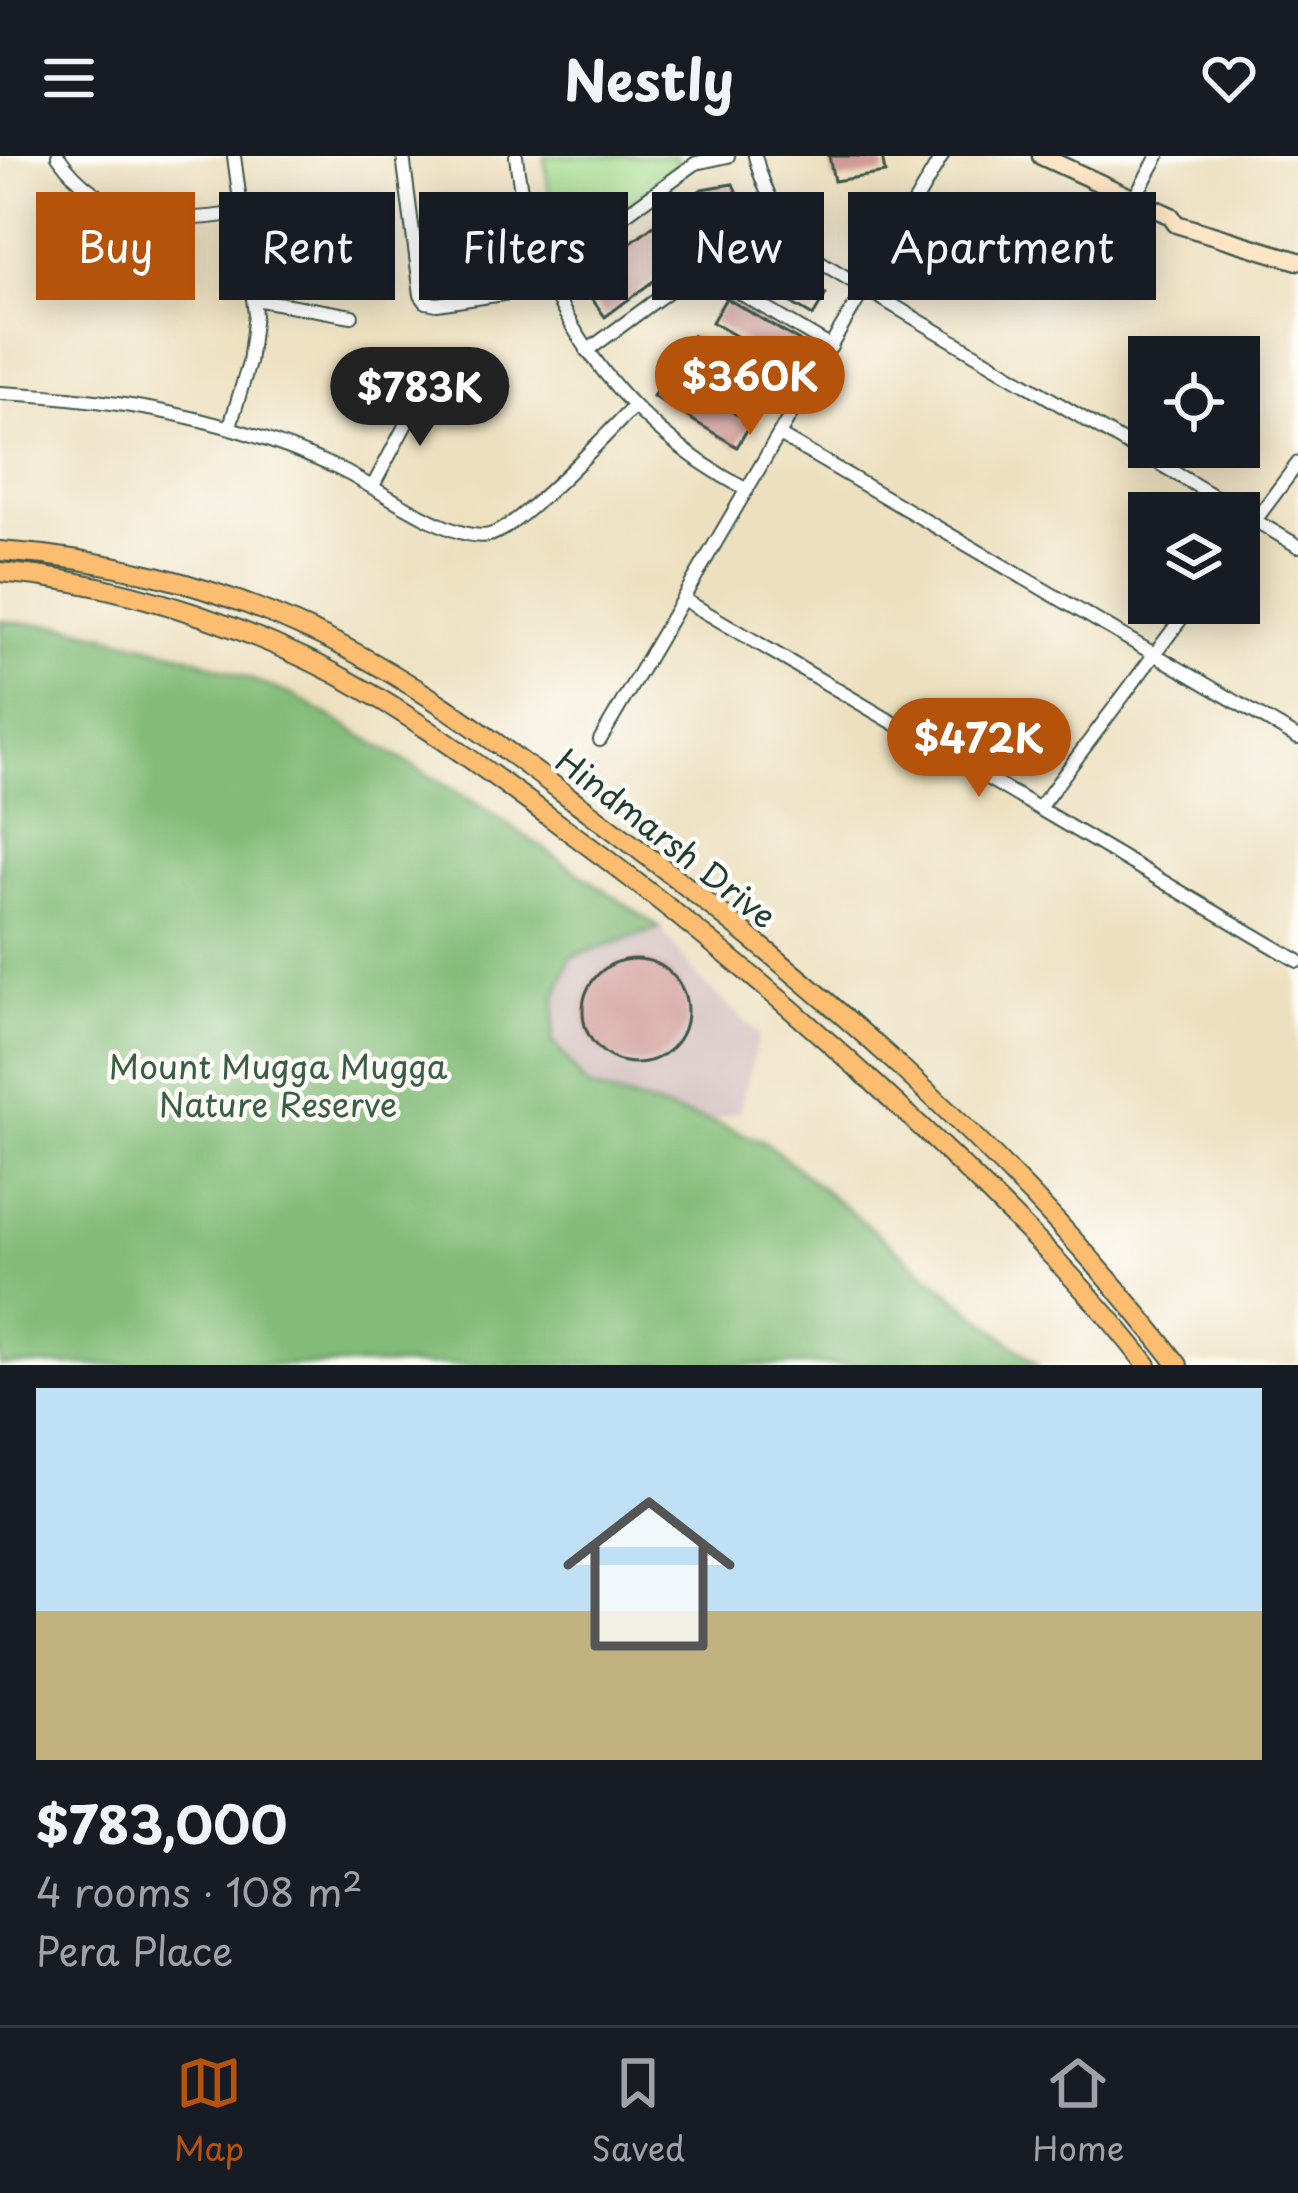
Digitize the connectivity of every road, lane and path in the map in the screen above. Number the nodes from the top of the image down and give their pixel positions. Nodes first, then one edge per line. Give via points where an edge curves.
1 (58, 156) edge
2 (234, 156) edge
3 (403, 156) edge
4 (517, 156) edge
5 (728, 156) edge
6 (755, 156) edge
7 (1041, 156) edge
8 (1158, 156) edge
9 (942, 157) edge
10 (239, 192) edge
11 (523, 192) edge
12 (922, 192) edge
13 (1116, 192) edge
14 (1138, 192) edge
15 (1156, 210) edge
16 (628, 214) edge
17 (219, 215) edge
18 (1298, 258) edge
19 (419, 273) edge
20 (848, 280) edge
21 (254, 300) edge
22 (260, 300) edge
23 (425, 300) edge
24 (463, 300) edge
25 (559, 300) edge
26 (860, 300) edge
27 (881, 300) edge
28 (352, 316) dead end
29 (831, 346) junction
30 (587, 350) junction
31 (424, 390) dead end
32 (0, 393) edge
33 (633, 407) junction
34 (230, 427) junction
35 (779, 435) junction
36 (1298, 463) edge
37 (373, 486) junction
38 (747, 490) junction
39 (1206, 492) edge
40 (1260, 514) edge
41 (1260, 524) edge
42 (1298, 546) edge
43 (0, 551) edge
44 (0, 572) edge
45 (683, 599) junction
46 (1177, 624) edge
47 (1155, 654) junction
48 (1298, 738) edge
49 (600, 740) dead end
50 (1040, 808) junction
51 (1298, 961) edge
52 (1148, 1365) edge
53 (1178, 1365) edge

1 - 17 street via 83,185 135,215
2 - 10 street
3 - 19 street
4 - 11 street
5 - 16 street via 696,163
6 - 20 street via 788,230
7 - 13 street
8 - 14 street
9 - 12 street
15 - 18 street via 1176,224
21 - 34 street via 252,349
22 - 28 street
23 - 24 street
25 - 30 street
26 - 29 street
27 - 39 street
29 - 30 street via 707,268
29 - 35 street
30 - 33 street
31 - 37 street
32 - 34 street via 135,404
33 - 37 street via 492,534 461,534
33 - 38 street via 698,462
34 - 37 street
35 - 38 street
35 - 47 street
36 - 40 street
38 - 45 street
41 - 42 street
43 - 53 main road, Hindmarsh Drive via 126,569 260,609 377,666 488,739 682,883 855,1029 1053,1220
44 - 52 main road, Hindmarsh Drive via 122,592 239,630 338,674 456,749 650,892 834,1046 1043,1247
45 - 49 street
45 - 50 street
46 - 47 street
47 - 48 street
47 - 50 street
50 - 51 street

